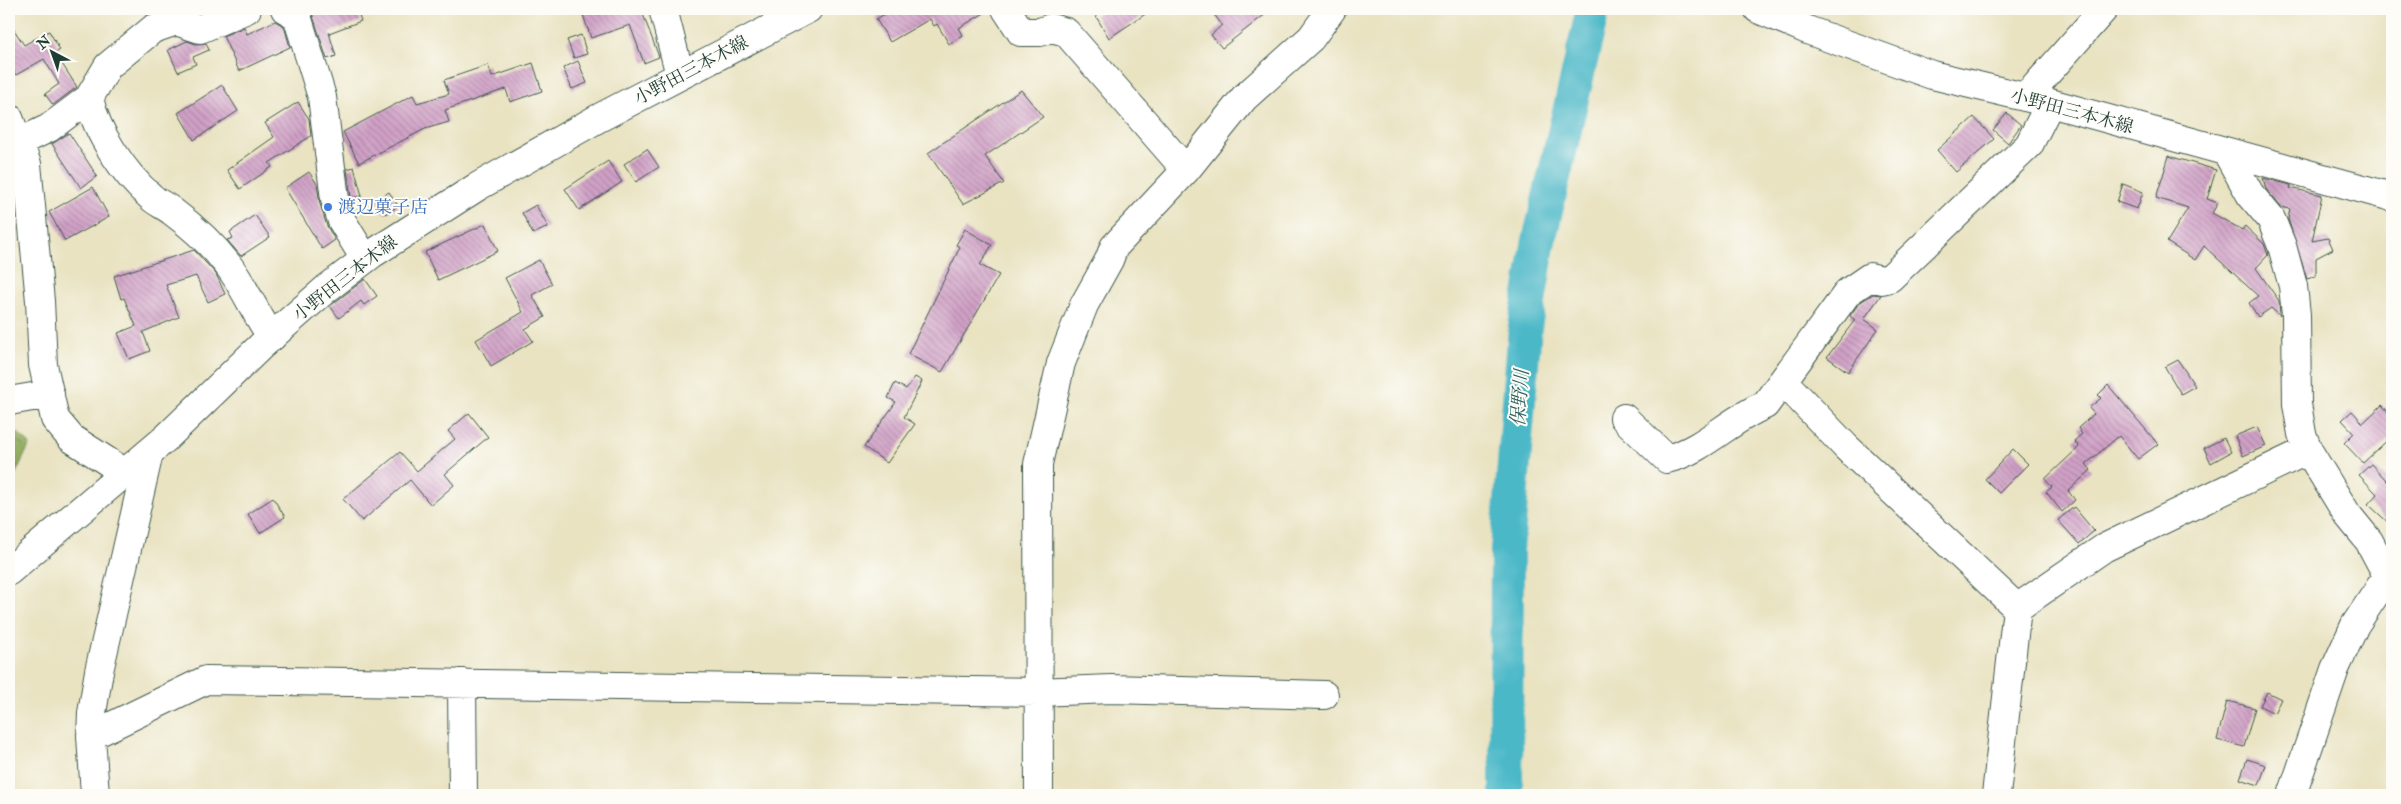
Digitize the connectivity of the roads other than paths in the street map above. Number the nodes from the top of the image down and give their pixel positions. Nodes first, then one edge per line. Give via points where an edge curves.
1 (247, 9) edge
2 (285, 9) edge
3 (663, 9) edge
4 (808, 9) edge
5 (1006, 9) edge
6 (1332, 9) edge
7 (1758, 9) edge
8 (2104, 9) edge
9 (680, 75) junction
10 (89, 98) junction
11 (2038, 100) junction
12 (14, 130) edge
13 (2227, 153) junction
14 (1186, 170) junction
15 (2392, 197) edge
16 (365, 259) junction
17 (272, 337) junction
18 (1784, 382) junction
19 (50, 394) junction
20 (9, 401) edge
21 (1624, 418) dead end
22 (2308, 450) junction
23 (149, 453) junction
24 (124, 472) junction
25 (9, 571) edge
26 (2390, 572) edge
27 (2016, 608) junction
28 (462, 683) junction
29 (1037, 692) junction
30 (1324, 695) dead end
31 (91, 736) junction
32 (95, 795) edge
33 (463, 795) edge
34 (1039, 795) edge
35 (1996, 795) edge
36 (2292, 795) edge

1 - 10 street via 200,29 176,21 153,29 108,66
2 - 16 street via 297,16 322,97 335,199 342,220
3 - 9 street
4 - 9 street, 小野田三本木線
5 - 14 street via 1021,32 1040,32 1051,28 1066,32
6 - 14 street via 1311,38 1244,98
7 - 11 street, 小野田三本木線 via 1932,75
8 - 11 street
9 - 16 street, 小野田三本木線 via 476,187
10 - 12 street via 49,128
10 - 17 street via 93,117 126,173 208,242 228,265
11 - 13 street, 小野田三本木線
11 - 18 street via 2029,145 1890,278 1870,277 1848,292
12 - 19 street via 27,164 43,364
13 - 15 street, 小野田三本木線
13 - 22 street via 2250,194 2271,219 2293,286 2297,404
14 - 29 street via 1114,247 1084,305 1061,363 1038,464
16 - 17 street, 小野田三本木線
17 - 23 street, 小野田三本木線
18 - 21 street via 1765,405 1746,413 1692,450 1667,460
18 - 27 street via 1860,460
19 - 20 street
19 - 24 street via 54,419 71,438
22 - 26 street via 2347,514
22 - 27 street via 2104,548
23 - 24 street, 小野田三本木線
23 - 31 street via 99,671
24 - 25 street, 小野田三本木線
26 - 36 street via 2355,624 2339,660
27 - 35 street
28 - 29 street
28 - 31 street via 206,680
28 - 33 street
29 - 30 street via 1111,690
29 - 34 street
31 - 32 street

